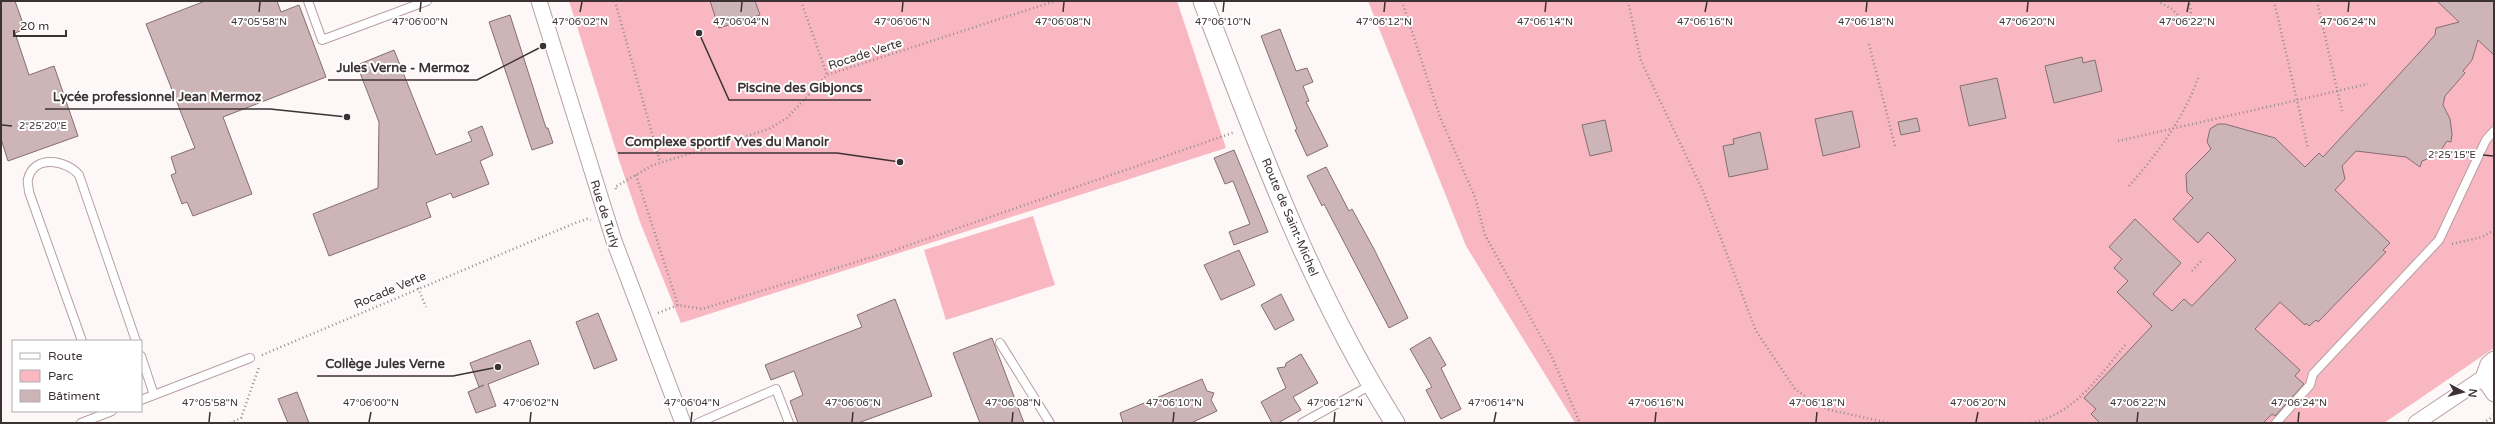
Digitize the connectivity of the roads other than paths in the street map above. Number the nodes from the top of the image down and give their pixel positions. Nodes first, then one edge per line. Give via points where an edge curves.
1 (308, 1) edge
2 (427, 1) edge
3 (539, 1) edge
4 (1203, 1) edge
5 (2494, 131) edge
6 (82, 340) edge
7 (136, 340) edge
8 (1000, 343) dead end
9 (250, 358) dead end
10 (142, 359) edge
11 (2494, 359) edge
12 (2489, 376) edge
13 (1371, 385) junction
14 (2494, 394) edge
15 (154, 395) junction
16 (142, 400) edge
17 (109, 412) edge
18 (81, 423) edge
19 (683, 423) edge
20 (698, 423) edge
21 (789, 423) edge
22 (1050, 423) edge
23 (1302, 423) edge
24 (1395, 423) edge
25 (2276, 423) edge
26 (2416, 423) edge

1 - 2 lane via 322,40
3 - 19 street, Rue de Turly via 614,241
4 - 13 street, Route de Saint-Michel via 1252,126 1334,319
5 - 25 lane via 2486,140 2439,240 2313,374 2310,385
6 - 7 lane via 29,192 28,180 35,168 45,162 60,162 72,167 79,175
8 - 22 lane
9 - 15 lane
10 - 15 lane
11 - 12 street via 2488,364
12 - 14 street
12 - 26 street
13 - 23 lane
13 - 24 street, Route de Saint-Michel
15 - 16 lane
17 - 18 lane
20 - 21 lane via 776,389

